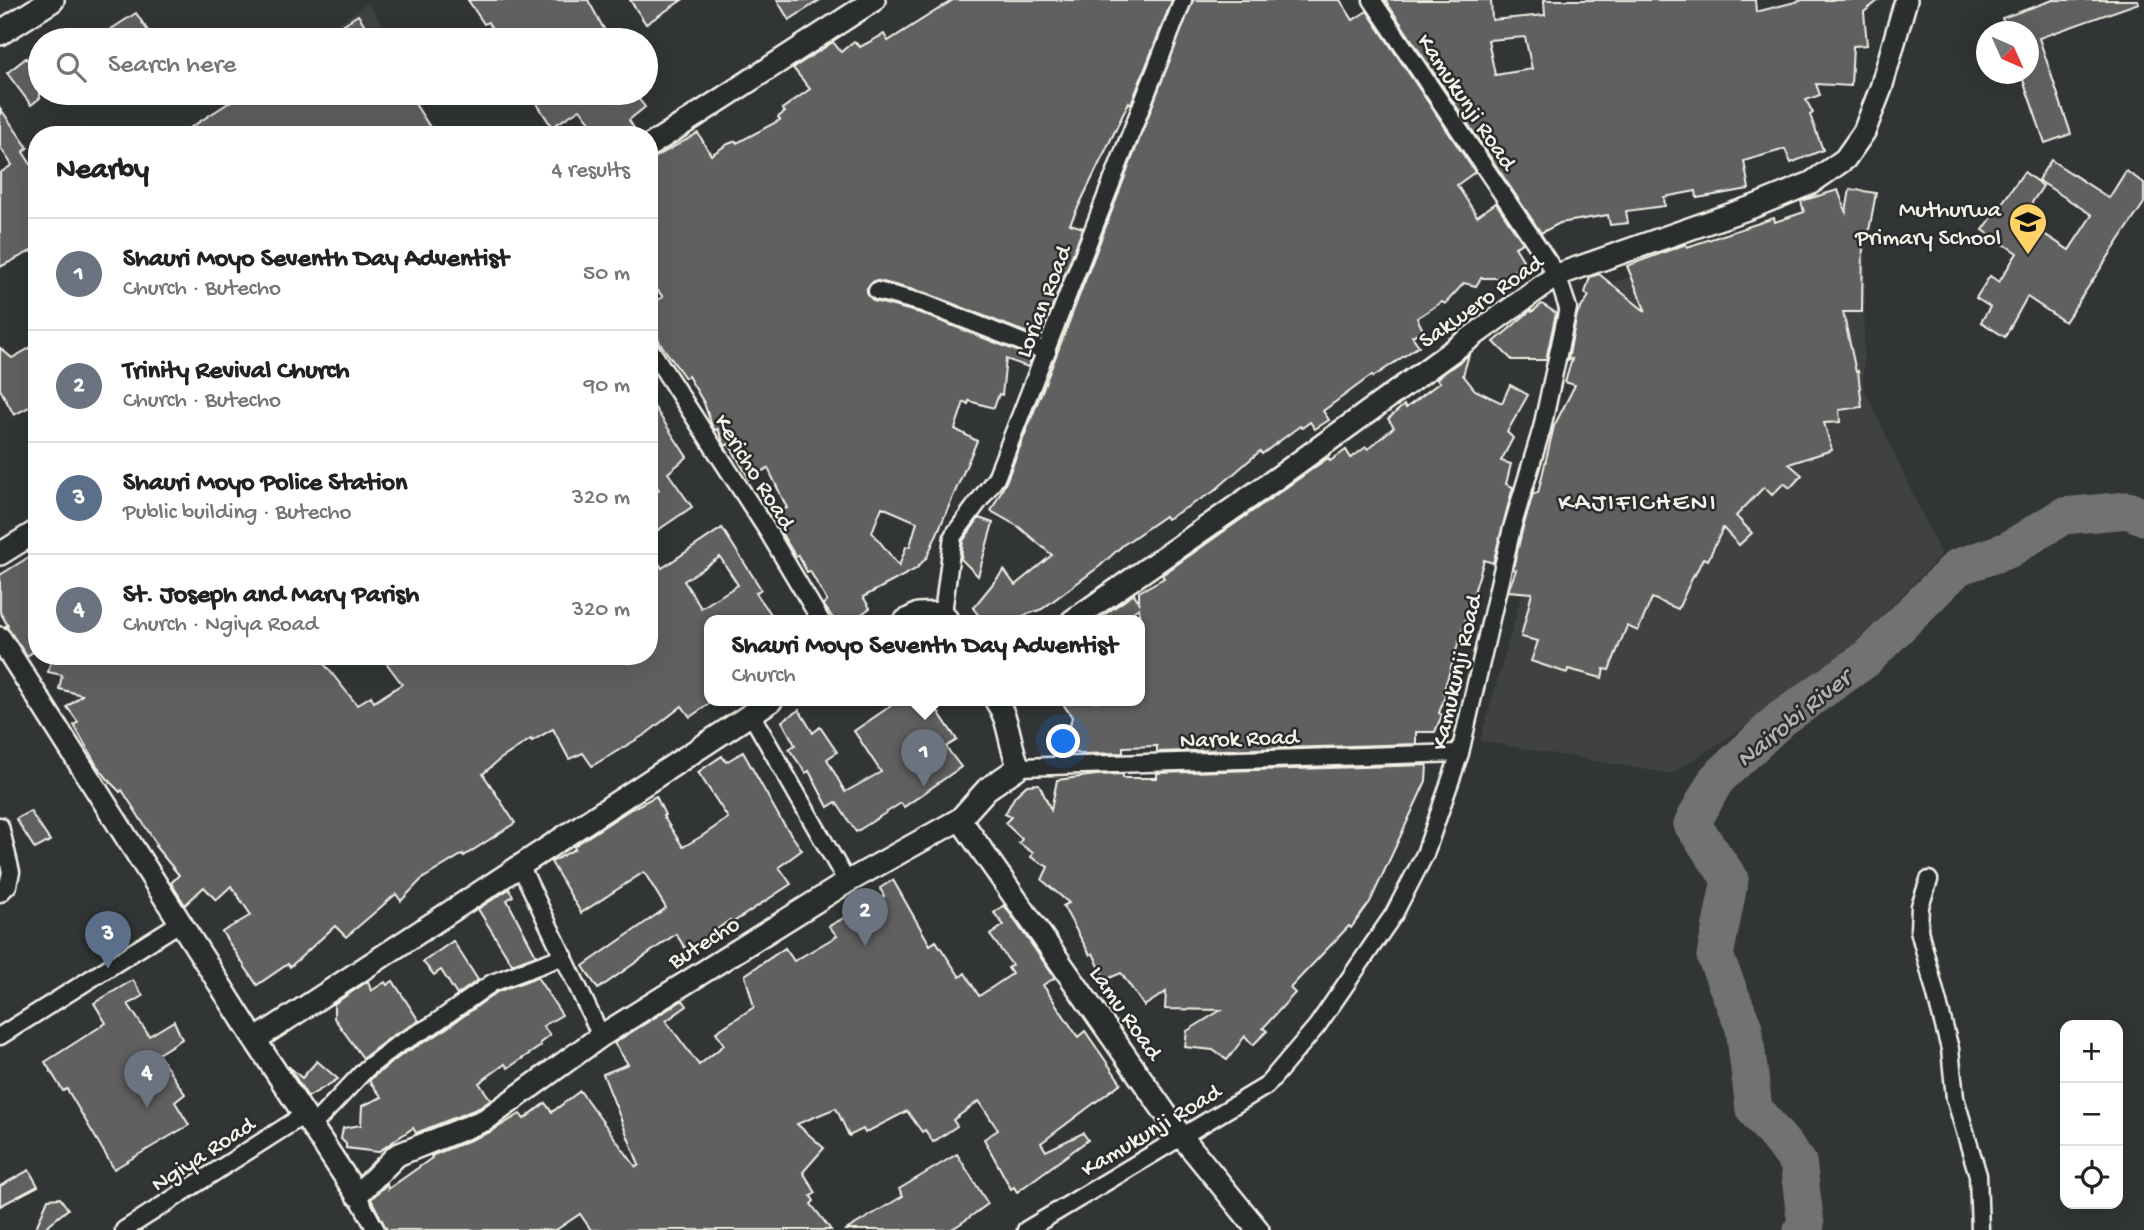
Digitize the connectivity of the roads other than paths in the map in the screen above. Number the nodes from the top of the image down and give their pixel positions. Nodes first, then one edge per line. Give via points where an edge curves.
1 (52, 0) edge
2 (874, 0) edge
3 (1183, 0) edge
4 (1372, 0) edge
5 (1906, 0) edge
6 (0, 33) edge
7 (658, 140) edge
8 (1557, 275) junction
9 (877, 291) dead end
10 (1047, 352) junction
11 (658, 360) edge
12 (28, 537) edge
13 (0, 554) edge
14 (817, 615) edge
15 (946, 615) edge
16 (1081, 615) edge
17 (0, 638) edge
18 (764, 706) edge
19 (1000, 706) edge
20 (751, 715) junction
21 (1460, 753) junction
22 (1019, 767) junction
23 (960, 818) junction
24 (0, 826) edge
25 (520, 865) junction
26 (1929, 880) dead end
27 (847, 881) junction
28 (0, 893) edge
29 (181, 922) junction
30 (564, 956) junction
31 (0, 1036) edge
32 (601, 1036) junction
33 (255, 1040) junction
34 (308, 1120) junction
35 (1182, 1137) junction
36 (357, 1195) junction
37 (124, 1230) edge
38 (376, 1230) edge
39 (1026, 1230) edge
40 (1258, 1230) edge
41 (1980, 1230) edge

1 - 6 main road
2 - 7 street
3 - 10 street, Lorian Road
4 - 8 street, Kamukunji Road
5 - 8 street, Sakwero Road via 1881,88 1864,132 1845,159 1789,192
8 - 16 street, Sakwero Road
8 - 21 street, Kamukunji Road via 1568,308
9 - 10 street via 922,303
10 - 15 street, Lorian Road via 996,478 953,537
11 - 14 street, Kericho Road
12 - 13 street
17 - 29 street
18 - 20 street
19 - 22 street
20 - 25 street
20 - 27 street
21 - 22 street, Narok Road
21 - 35 street, Kamukunji Road via 1425,854 1394,914 1317,1026 1266,1086
22 - 23 street, Butecho via 988,789
23 - 27 street, Butecho
23 - 35 street, Lamu Road
24 - 28 street via 11,872
25 - 30 street
25 - 33 street
26 - 41 street via 1920,906 1919,930 1950,1049 1955,1098 1978,1175
27 - 32 street, Butecho
29 - 31 street
29 - 33 street
30 - 32 street
30 - 34 street, Ngiya Road via 492,983 397,1045
32 - 36 street, Butecho via 485,1120 397,1155
33 - 34 street
34 - 36 street
34 - 37 street, Ngiya Road
35 - 39 street, Kamukunji Road
35 - 40 street, Lamu Road
36 - 38 street

